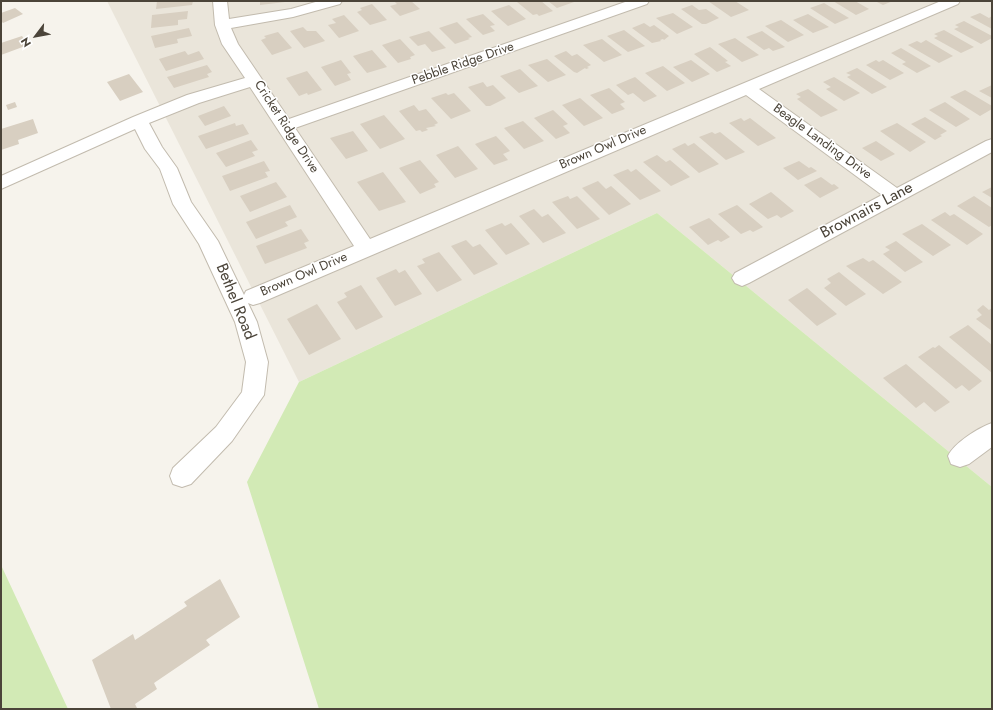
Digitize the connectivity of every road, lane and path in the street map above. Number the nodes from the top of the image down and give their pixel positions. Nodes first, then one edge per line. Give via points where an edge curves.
1 (220, 1) edge
2 (335, 1) edge
3 (642, 1) edge
4 (953, 1) edge
5 (222, 24) junction
6 (255, 80) junction
7 (747, 88) junction
8 (139, 121) junction
9 (285, 126) junction
10 (992, 145) edge
11 (1, 183) edge
12 (896, 196) junction
13 (366, 248) junction
14 (742, 278) dead end
15 (253, 296) dead end
16 (992, 433) edge
17 (960, 456) dead end
18 (182, 476) dead end

1 - 5 street, Cricket Ridge Drive
2 - 5 street via 293,13
3 - 9 street, Pebble Ridge Drive
4 - 7 street, Brown Owl Drive
5 - 6 street, Cricket Ridge Drive via 230,44
6 - 8 street via 193,99
6 - 9 street, Cricket Ridge Drive
7 - 12 street, Beagle Landing Drive
7 - 13 street, Brown Owl Drive
8 - 11 street
8 - 18 street, Bethel Road via 168,168 182,204 208,241 246,322 257,362 253,395 224,434
9 - 13 street, Cricket Ridge Drive
10 - 12 street, Brownairs Lane
12 - 14 street, Brownairs Lane
13 - 15 street, Brown Owl Drive
16 - 17 street

